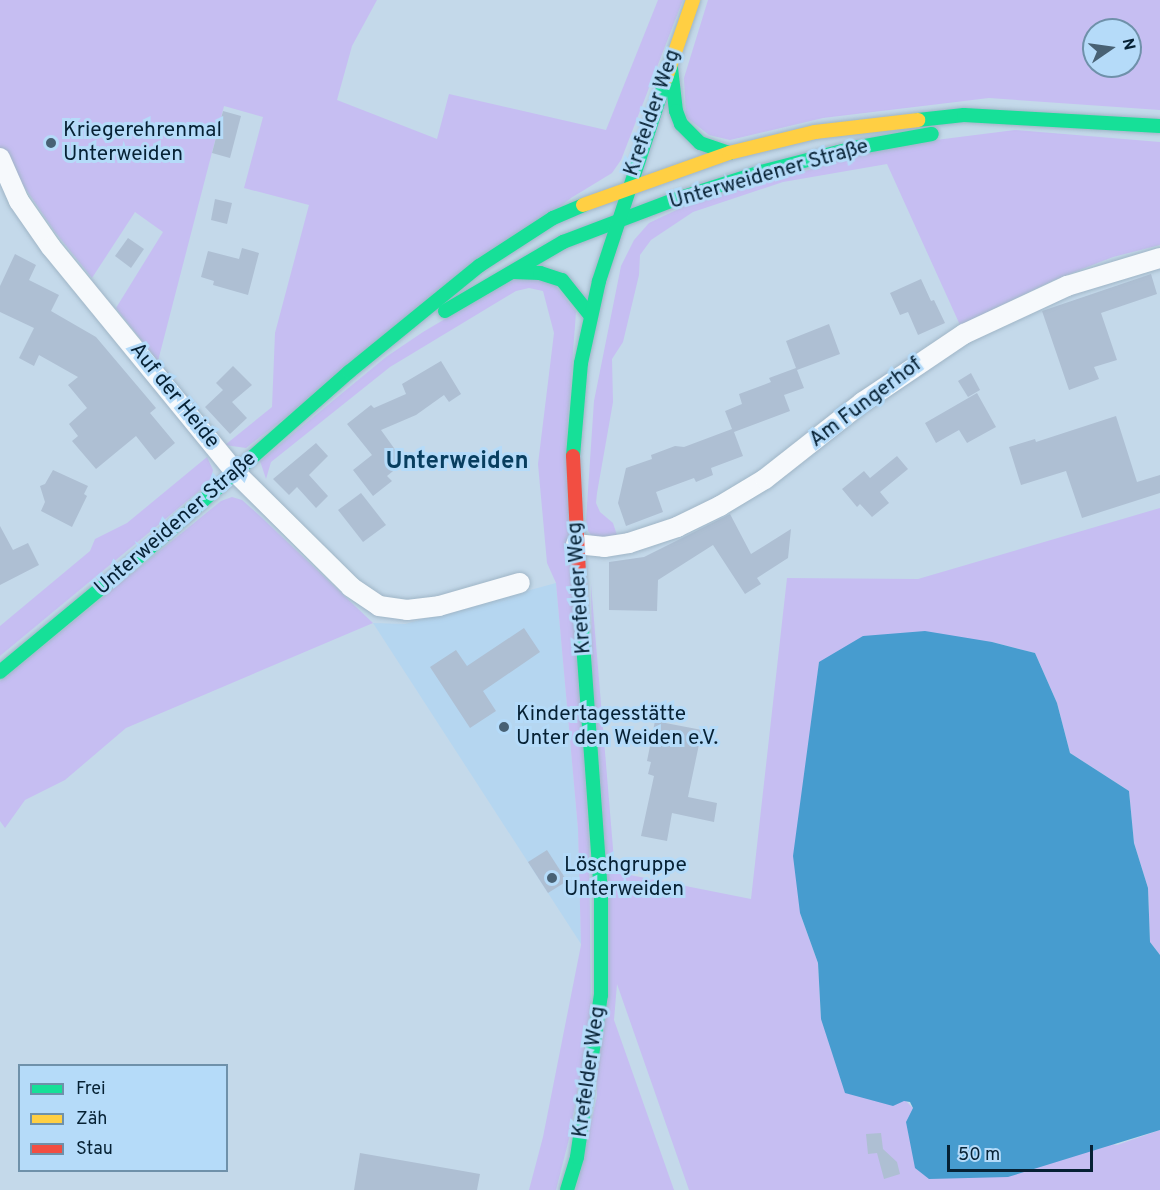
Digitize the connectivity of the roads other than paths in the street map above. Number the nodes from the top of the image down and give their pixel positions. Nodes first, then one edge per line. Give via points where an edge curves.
1 (693, 0) edge
2 (671, 61) junction
3 (1038, 120) junction
4 (1160, 126) edge
5 (966, 130) dead end
6 (943, 133) dead end
7 (729, 153) junction
8 (0, 158) edge
9 (627, 190) junction
10 (617, 221) junction
11 (1160, 258) edge
12 (513, 272) junction
13 (590, 315) junction
14 (349, 372) junction
15 (236, 473) junction
16 (576, 544) junction
17 (520, 583) dead end
18 (0, 672) edge
19 (567, 1190) edge

1 - 2 street, Krefelder Weg
2 - 7 street, Unterweidener Straße via 681,124 700,143
2 - 9 street, Krefelder Weg
3 - 4 street, Unterweidener Straße
3 - 5 street, Unterweidener Straße
3 - 7 street, Unterweidener Straße via 964,115 863,125
6 - 10 street, Unterweidener Straße via 854,148 761,172
7 - 9 street, Unterweidener Straße
8 - 15 street, Auf der Heide via 19,201 51,247
9 - 10 street, Krefelder Weg
9 - 14 street, Unterweidener Straße via 553,218 479,266
10 - 12 street, Unterweidener Straße via 563,242
10 - 13 street, Krefelder Weg
11 - 16 street, Am Fungerhof via 1067,286 964,334 863,402 765,479 720,506 677,527 629,543 604,547
12 - 13 street via 540,273 562,280
12 - 14 street, Unterweidener Straße
13 - 16 street, Krefelder Weg via 581,363 573,459
14 - 15 street, Unterweidener Straße
15 - 17 street, Auf der Heide via 351,587 379,606 407,610 439,606
15 - 18 street, Unterweidener Straße
16 - 19 street, Krefelder Weg via 601,894 601,995 579,1146

